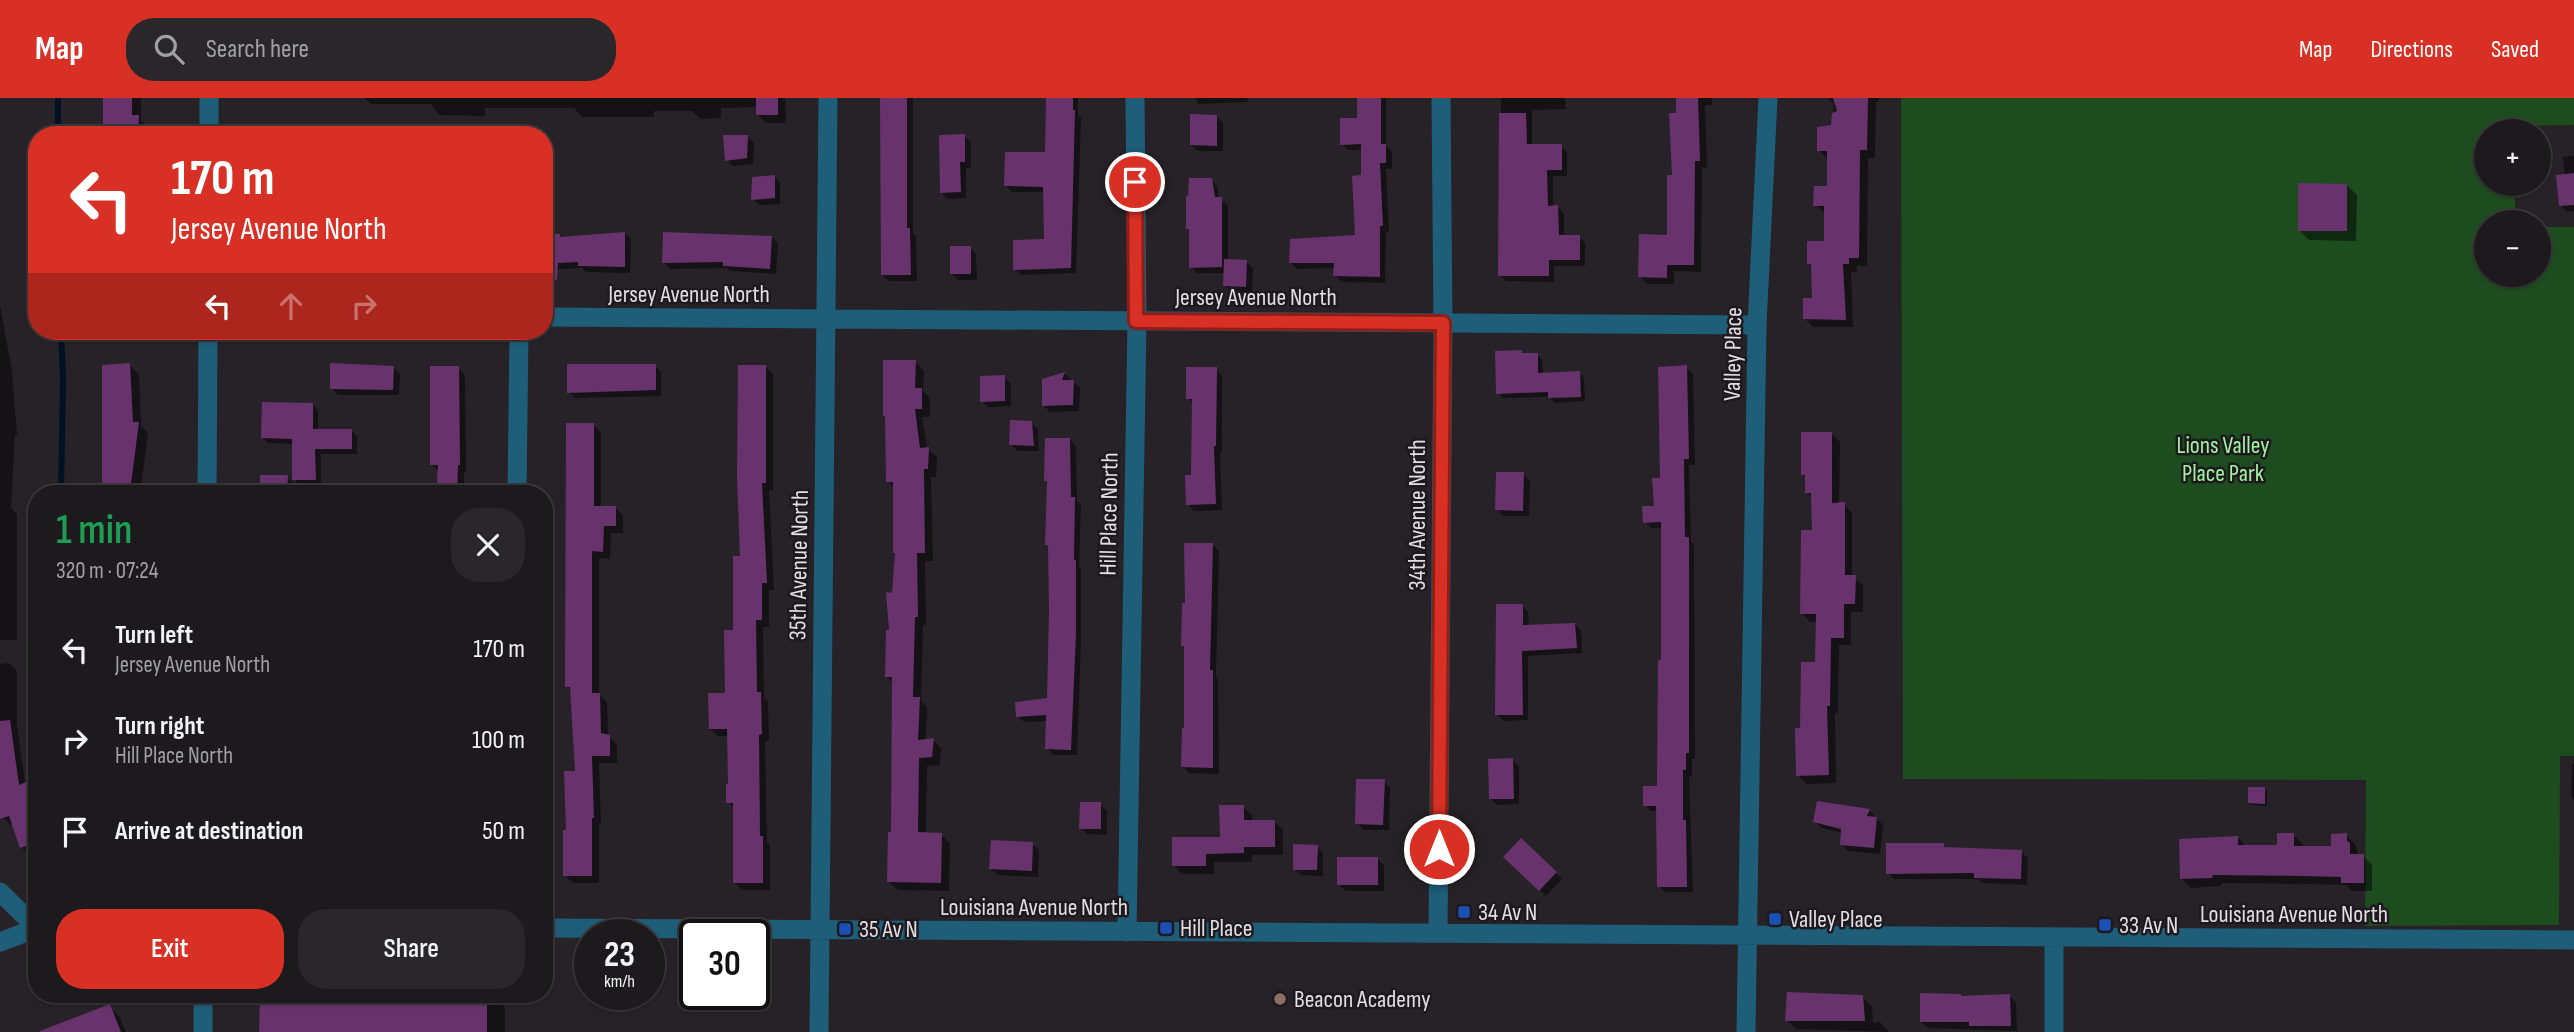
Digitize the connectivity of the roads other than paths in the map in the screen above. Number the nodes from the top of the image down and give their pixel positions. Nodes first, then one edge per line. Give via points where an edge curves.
1 (209, 98) edge
2 (828, 98) edge
3 (1135, 98) edge
4 (1441, 98) edge
5 (1769, 98) edge
6 (209, 126) edge
7 (553, 317) edge
8 (827, 319) junction
9 (1136, 321) junction
10 (1443, 323) junction
11 (1757, 325) junction
12 (208, 340) edge
13 (519, 340) edge
14 (207, 485) edge
15 (517, 485) edge
16 (0, 892) edge
17 (28, 919) edge
18 (553, 928) edge
19 (28, 931) edge
20 (819, 931) junction
21 (1127, 932) junction
22 (1438, 933) junction
23 (1746, 936) junction
24 (2054, 938) junction
25 (2574, 940) edge
26 (0, 942) edge
27 (203, 1003) edge
28 (203, 1032) edge
29 (819, 1032) edge
30 (1746, 1032) edge
31 (2054, 1032) edge

1 - 6 street
2 - 8 street, 35th Avenue North
3 - 9 street, Hill Place North
4 - 10 street, 34th Avenue North
5 - 11 street, Valley Place
7 - 8 street, Jersey Avenue North
8 - 9 street, Jersey Avenue North
8 - 20 street, 35th Avenue North
9 - 10 street, Jersey Avenue North
9 - 21 street, Hill Place North
10 - 11 street, Jersey Avenue North
10 - 22 street, 34th Avenue North
11 - 23 street, Valley Place
12 - 14 street
13 - 15 street
16 - 17 street
18 - 20 street, Louisiana Avenue North
19 - 26 street
20 - 21 street, Louisiana Avenue North
20 - 29 street, 35th Avenue North
21 - 22 street, Louisiana Avenue North
22 - 23 street, Louisiana Avenue North
23 - 24 street, Louisiana Avenue North
23 - 30 street, Valley Place
24 - 25 street, Louisiana Avenue North
24 - 31 street
27 - 28 street

